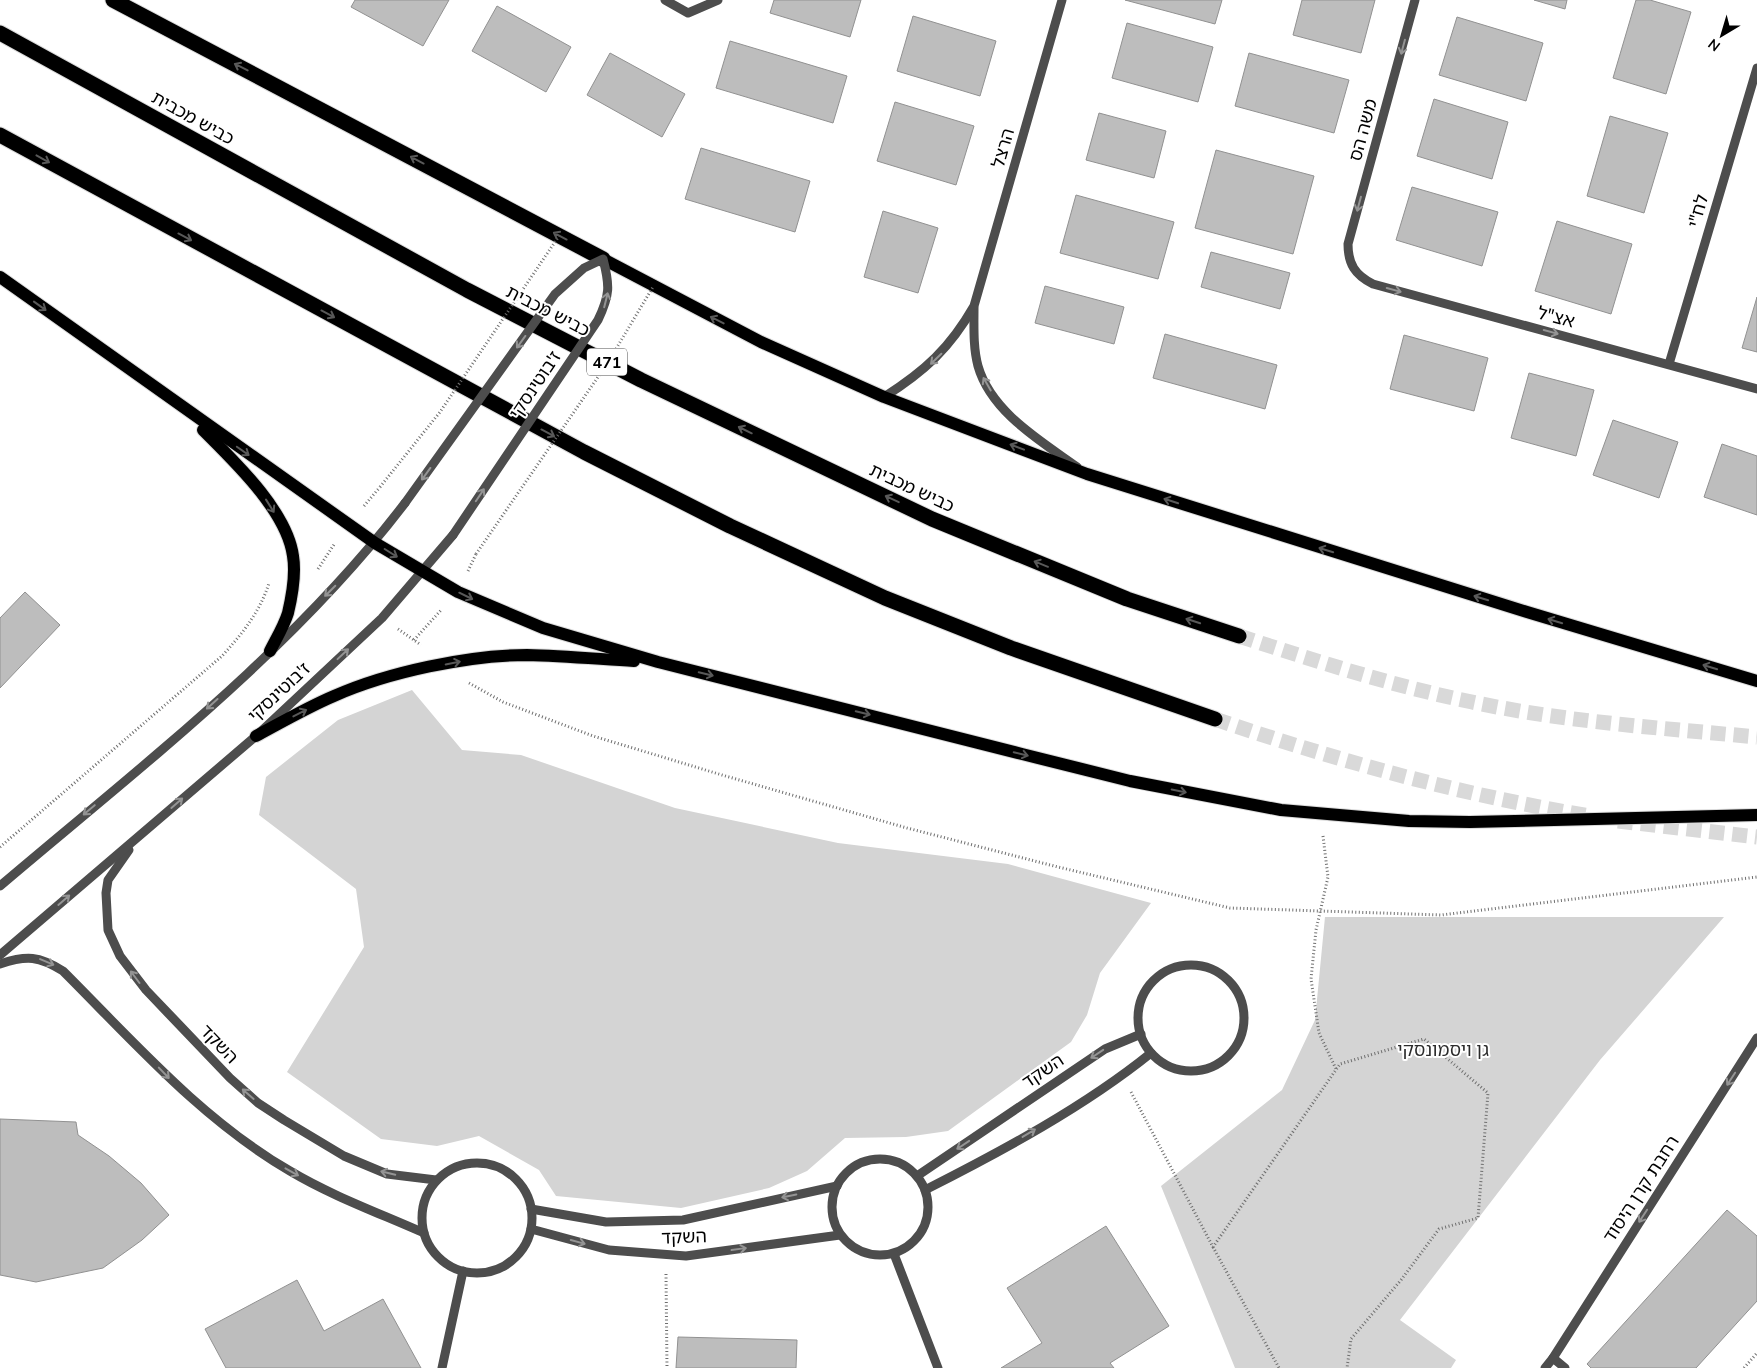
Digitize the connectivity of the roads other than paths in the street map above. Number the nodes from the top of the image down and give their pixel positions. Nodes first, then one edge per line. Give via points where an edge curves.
1 (113, 0) edge
2 (665, 0) edge
3 (718, 0) edge
4 (1062, 0) edge
5 (1416, 0) edge
6 (0, 32) edge
7 (1757, 68) edge
8 (0, 135) edge
9 (603, 259) junction
10 (1352, 268) joint
11 (0, 278) edge
12 (974, 306) junction
13 (1669, 364) junction
14 (1757, 389) edge
15 (884, 397) junction
16 (178, 406) junction
17 (1088, 474) junction
18 (375, 543) junction
19 (423, 572) junction
20 (1240, 636) tunnel mouth
21 (270, 651) junction
22 (658, 662) junction
23 (1757, 681) edge
24 (1215, 719) tunnel mouth
25 (256, 736) junction
26 (1757, 815) edge
27 (140, 835) junction
28 (0, 886) edge
29 (0, 955) edge
30 (0, 964) edge
31 (1141, 1034) junction
32 (1757, 1038) edge
33 (1151, 1053) junction
34 (917, 1176) junction
35 (436, 1180) junction
36 (837, 1186) junction
37 (926, 1190) junction
38 (531, 1209) junction
39 (531, 1229) junction
40 (424, 1233) junction
41 (840, 1235) junction
42 (894, 1254) junction
43 (463, 1271) junction
44 (1553, 1358) junction
45 (442, 1368) edge
46 (938, 1368) edge
47 (1545, 1368) edge
48 (1565, 1368) edge

9 -> 1 highway
2 - 3 street via 688,12
4 - 12 street, הרצל
5 -> 10 street, משה הס via 1348,244
20 -> 6 highway, כביש מכבית / 471 via 1127,599 950,526 641,380 467,290
7 - 13 street, לח"י
8 -> 24 highway via 584,452 730,526 885,598 1002,645
15 -> 9 main road via 761,342
9 -> 18 street, ז'בוטינסקי, bridge via 584,268 555,294
19 -> 9 street, ז'בוטינסקי, bridge via 453,535 598,320 608,299 608,277
10 -> 13 street, אצ"ל via 1359,277 1373,284
11 -> 16 main road
12 -> 15 street via 947,348 916,376
17 -> 12 street via 1004,410 986,385 978,366 974,342
13 - 14 street, אצ"ל
17 -> 15 main road
16 -> 18 main road
16 -> 21 main road via 261,492 284,529 294,556 292,595 288,615
23 -> 17 main road
18 -> 19 main road
18 -> 21 street, ז'בוטינסקי
19 -> 22 main road via 489,607 543,628
25 -> 19 street, ז'בוטינסקי via 382,618
21 -> 28 street, ז'בוטינסקי via 180,733
25 -> 22 main road via 335,696 378,681 448,664 526,655
22 -> 26 main road via 1130,781 1228,801 1321,814 1470,822
27 -> 25 street, ז'בוטינסקי
29 -> 27 street, ז'בוטינסקי
35 -> 27 street, השקד via 387,1174 344,1156 258,1103 146,990 120,956 108,930 106,911 108,880
30 -> 40 street via 17,958 32,958 45,960 63,970 176,1085 236,1137 290,1172
31 - 33 street
31 - 33 street via 1138,1022 1146,990 1157,977 1172,968 1206,967 1221,974 1242,1002 1241,1038 1232,1053 1218,1064 1201,1070 1182,1071
31 -> 34 street, השקד via 1105,1049
32 -> 44 street, רחבת קרן היסוד
37 -> 33 street via 1018,1140 1123,1076
34 - 36 street via 904,1165 878,1159 861,1163 847,1172
34 - 37 street
35 - 38 street via 451,1169 469,1163 487,1164 503,1169 517,1180 527,1194
35 - 40 street via 426,1196 422,1214
36 -> 38 street, השקד via 683,1220 606,1222
36 - 41 street via 832,1202
37 - 42 street via 929,1202 921,1235 909,1247
38 - 39 street
39 -> 41 street, השקד via 609,1250 686,1256
39 - 43 street via 525,1246 506,1264 481,1272
40 - 43 street via 432,1250 446,1263
41 - 42 street via 853,1247 868,1254
42 - 46 street
43 - 45 street
44 - 47 street, רחבת קרן היסוד
44 - 48 street

